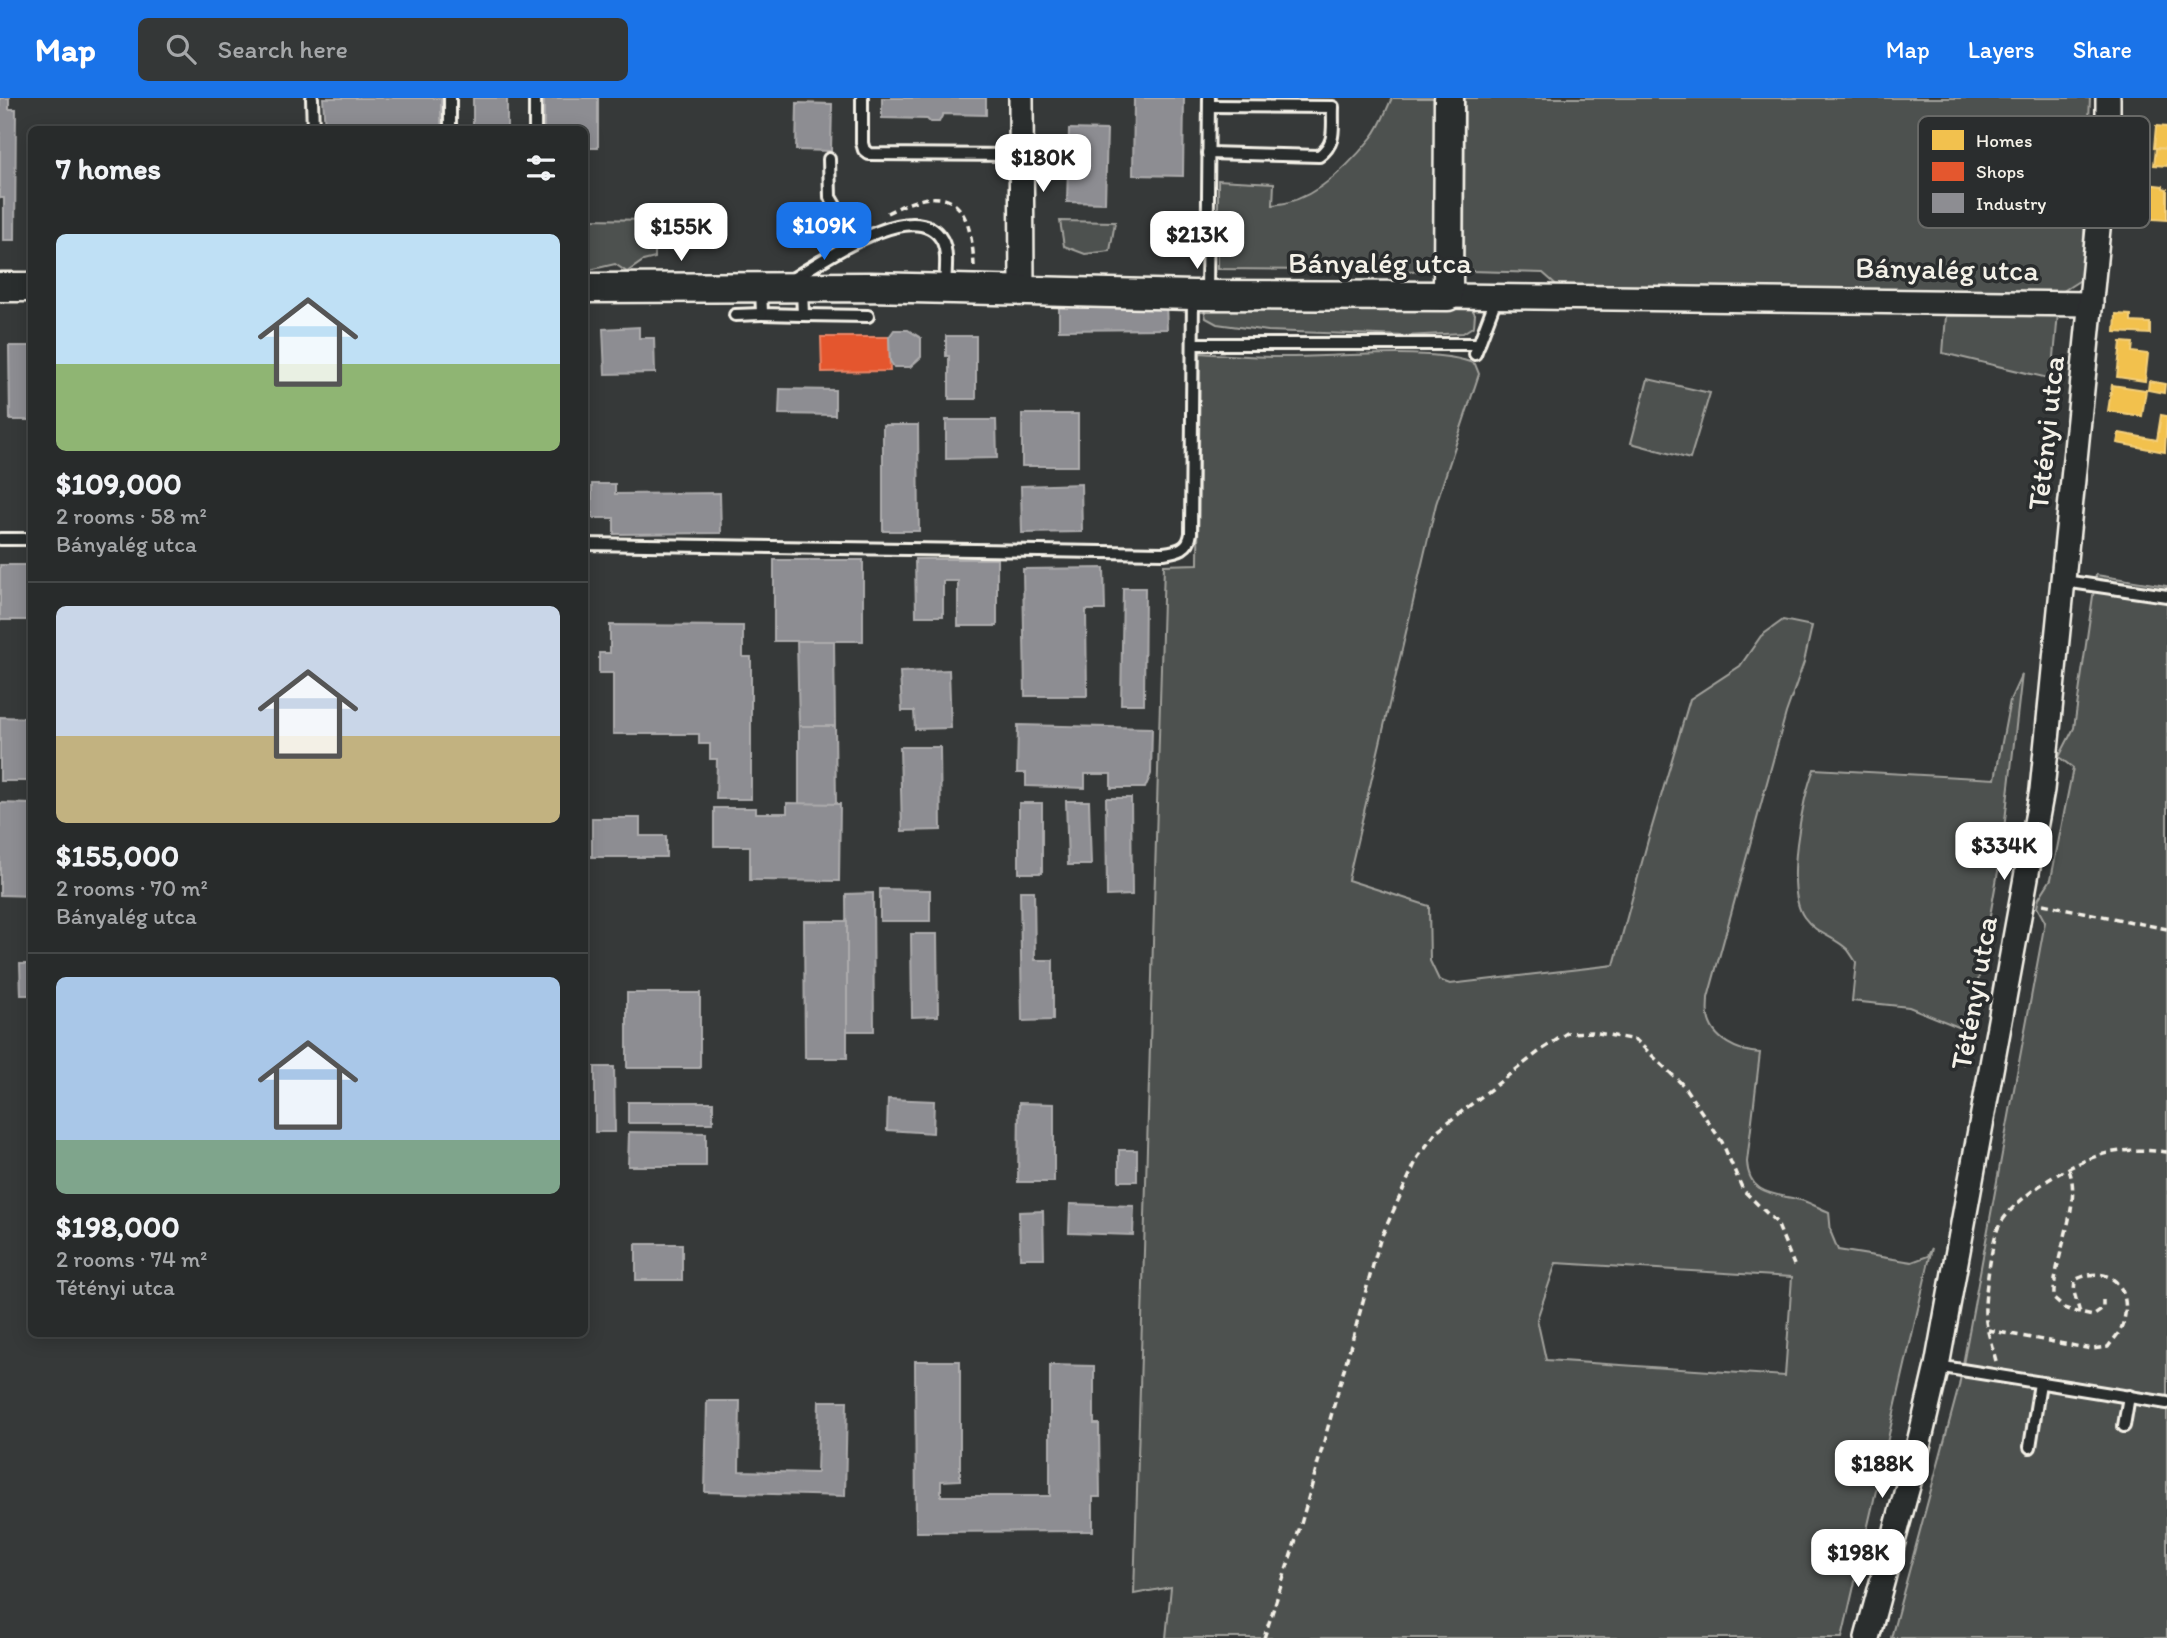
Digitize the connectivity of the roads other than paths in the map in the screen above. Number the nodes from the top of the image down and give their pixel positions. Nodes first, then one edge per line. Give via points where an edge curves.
1 (312, 98) edge
2 (450, 98) edge
3 (535, 98) edge
4 (862, 98) edge
5 (1021, 98) edge
6 (1449, 98) edge
7 (2108, 98) edge
8 (1209, 102) edge
9 (2108, 116) edge
10 (313, 126) edge
11 (450, 126) edge
12 (535, 126) edge
13 (1208, 153) junction
14 (1020, 155) junction
15 (829, 159) dead end
16 (2098, 228) edge
17 (856, 241) junction
18 (0, 287) edge
19 (28, 287) edge
20 (588, 288) edge
21 (945, 289) junction
22 (1022, 291) junction
23 (776, 294) junction
24 (1200, 295) junction
25 (1448, 296) junction
26 (1497, 296) junction
27 (2091, 304) junction
28 (735, 315) dead end
29 (803, 315) junction
30 (868, 316) dead end
31 (1193, 344) junction
32 (0, 538) edge
33 (28, 539) edge
34 (588, 544) edge
35 (2064, 580) junction
36 (2167, 596) edge
37 (1937, 1366) junction
38 (2040, 1382) junction
39 (2129, 1396) junction
40 (2167, 1403) edge
41 (2124, 1426) dead end
42 (2030, 1447) dead end
43 (1867, 1638) edge

1 - 10 lane
2 - 11 lane
3 - 12 lane
4 - 14 lane via 862,143 869,154
5 - 14 street
6 - 25 street
7 - 9 street, Tétényi utca
8 - 13 lane
8 - 13 lane via 1332,107 1332,140 1319,156
13 - 24 lane
14 - 22 street
15 - 17 lane via 830,197
16 - 27 street, Tétényi utca
17 - 21 lane via 885,228 927,227 942,240
17 - 23 lane
18 - 19 street
20 - 23 street, Bányalég utca
21 - 22 street, Bányalég utca
21 - 23 street, Bányalég utca
22 - 24 street, Bányalég utca
23 - 28 lane
23 - 29 lane
23 - 29 lane
24 - 25 street, Bányalég utca
24 - 31 lane
25 - 26 street, Bányalég utca
26 - 27 street, Bányalég utca
26 - 31 lane via 1477,349
27 - 35 street, Tétényi utca
29 - 30 lane
31 - 34 lane via 1191,533 1179,551
32 - 33 lane
35 - 36 lane
35 - 37 street, Tétényi utca via 2042,790
37 - 38 lane
37 - 43 street, Tétényi utca
38 - 39 lane
38 - 42 lane
39 - 40 lane
39 - 41 lane

